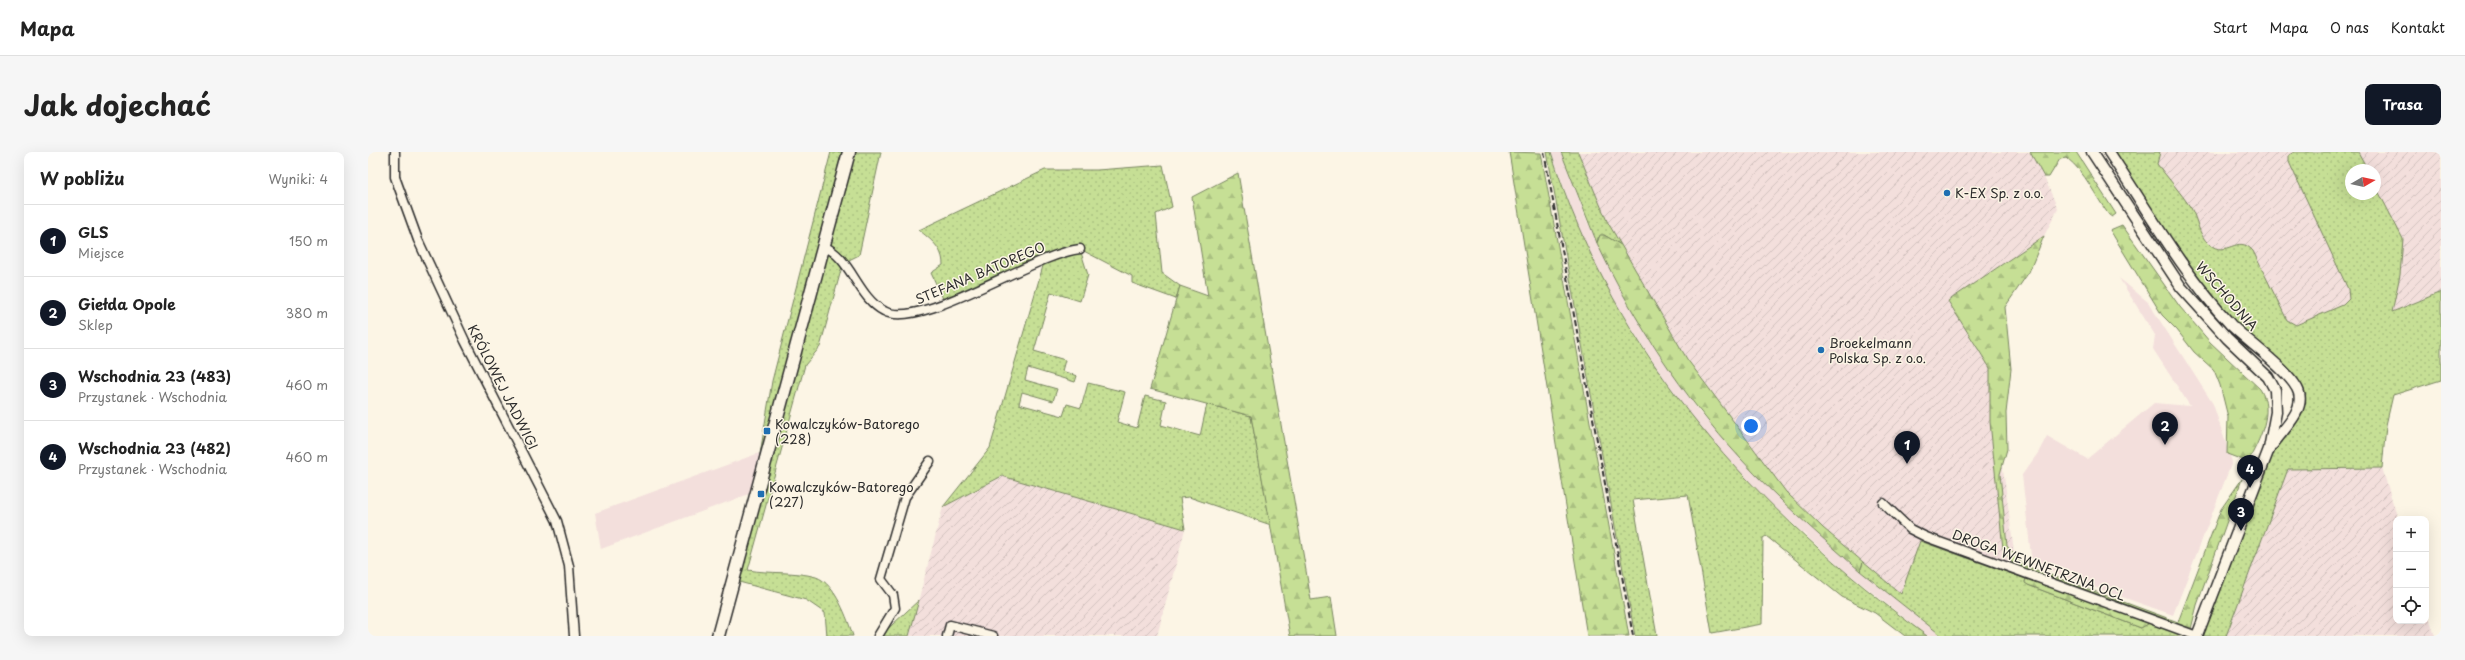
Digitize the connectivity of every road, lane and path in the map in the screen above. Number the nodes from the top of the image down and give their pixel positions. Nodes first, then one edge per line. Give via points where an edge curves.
1 (395, 152) edge
2 (849, 152) edge
3 (2092, 152) edge
4 (2109, 152) edge
5 (823, 246) junction
6 (1080, 249) dead end
7 (2269, 449) junction
8 (930, 461) dead end
9 (1883, 503) dead end
10 (574, 636) edge
11 (718, 636) edge
12 (878, 636) edge
13 (948, 636) edge
14 (993, 636) edge
15 (2197, 636) edge

1 - 10 street, KRÓLOWEJ JADWIGI via 395,177 418,240 465,341 557,521 568,566
2 - 5 main road
3 - 7 street, WSCHODNIA via 2181,287 2215,326 2274,385 2277,407
4 - 7 street, WSCHODNIA via 2180,260 2213,304 2234,328 2297,387 2300,400 2298,410
5 - 6 street, STEFANA BATOREGO via 834,250 871,301 885,312 901,315 924,312 1045,258 1068,250
5 - 11 main road
7 - 15 street, WSCHODNIA
8 - 12 street via 905,497 880,579 893,595 894,608
9 - 15 street, DROGA WEWNĘTRZNA OCL via 1910,529 1926,537
13 - 14 street via 950,625

